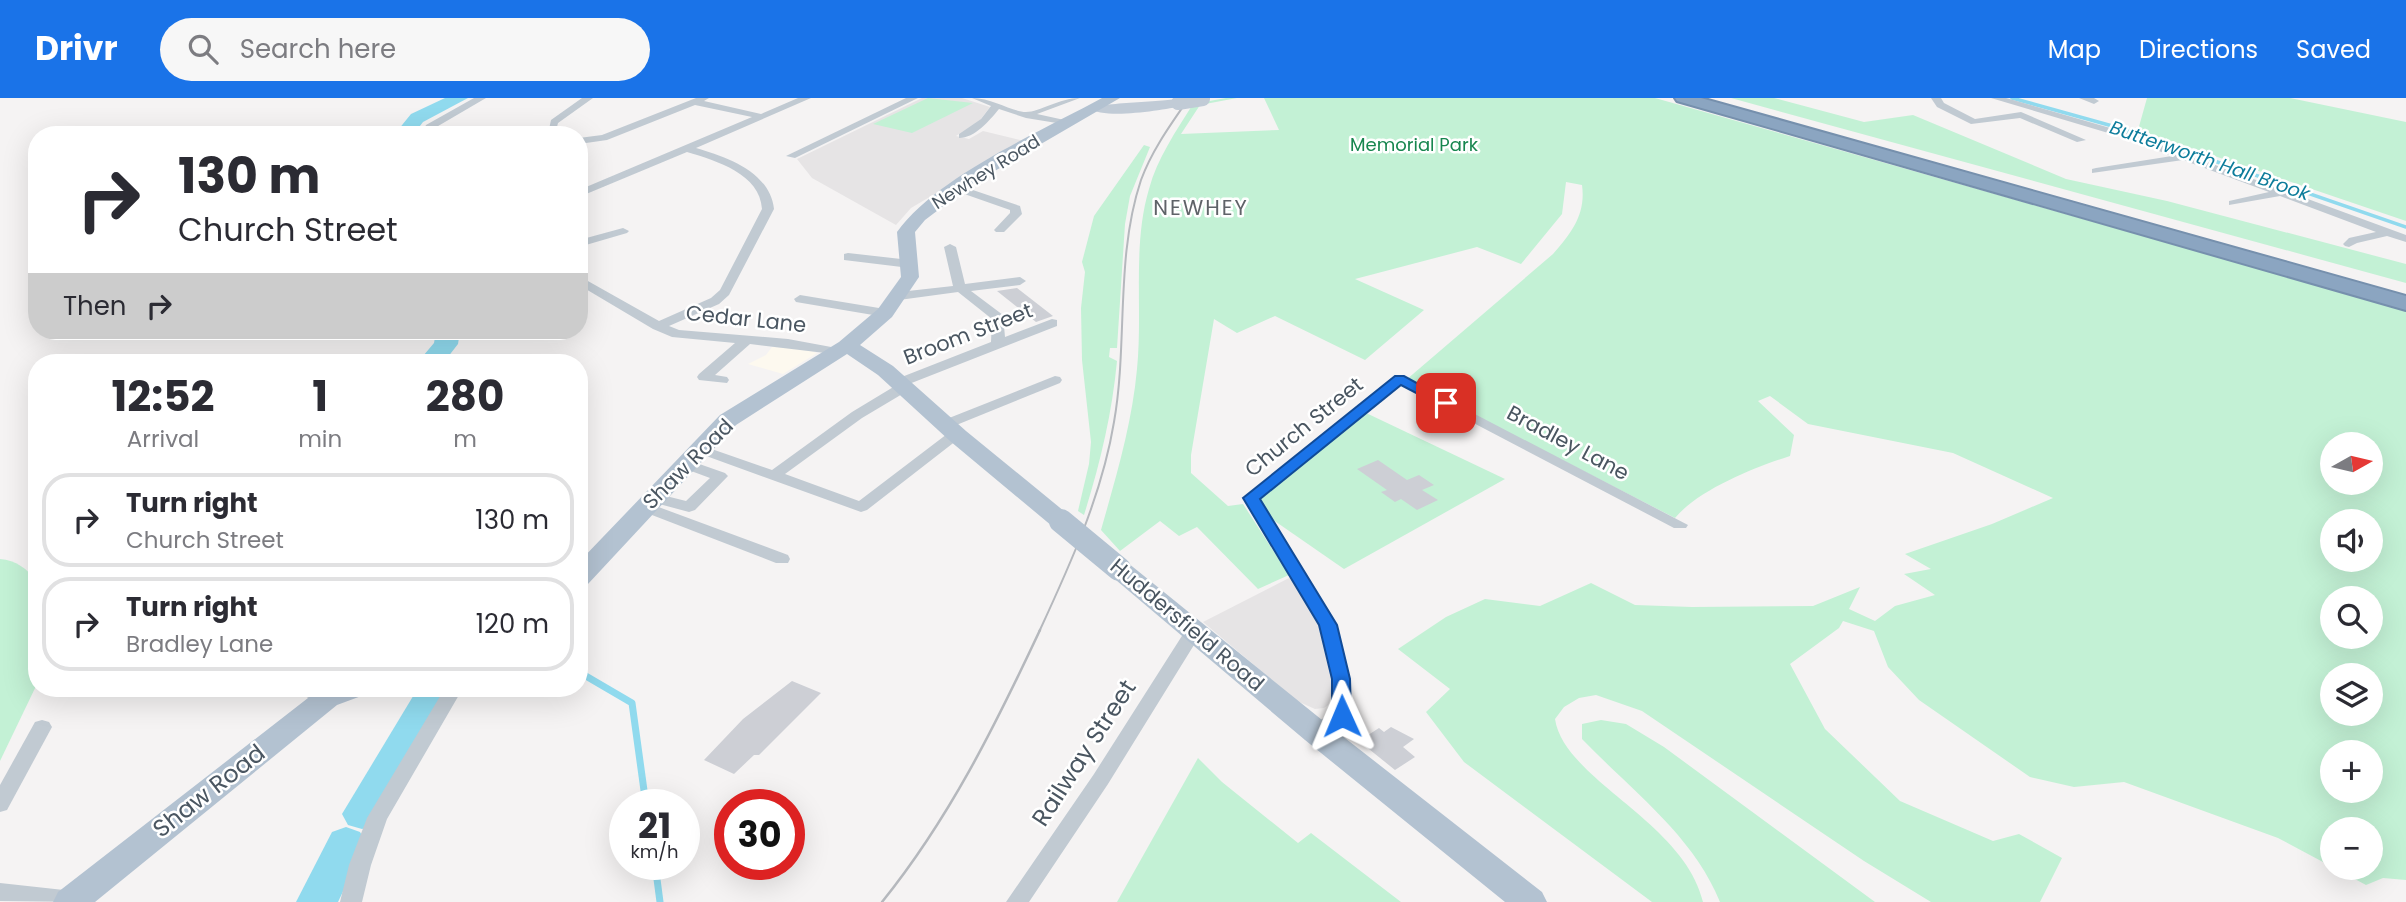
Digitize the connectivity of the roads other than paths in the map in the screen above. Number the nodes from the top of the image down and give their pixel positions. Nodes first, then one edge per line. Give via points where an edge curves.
1 (481, 98) edge
2 (588, 98) edge
3 (806, 98) edge
4 (913, 98) edge
5 (977, 98) edge
6 (1074, 98) edge
7 (1112, 98) edge
8 (1677, 98) edge
9 (1684, 98) edge
10 (1714, 98) edge
11 (1936, 98) edge
12 (1996, 98) edge
13 (1206, 99) edge
14 (699, 100) edge
15 (997, 105) junction
16 (1096, 108) junction
17 (1026, 115) junction
18 (763, 117) junction
19 (1753, 117) junction
20 (1066, 123) junction
21 (431, 126) edge
22 (553, 126) edge
23 (962, 136) dead end
24 (588, 140) edge
25 (2081, 140) dead end
26 (689, 149) junction
27 (791, 156) dead end
28 (2183, 157) junction
29 (2096, 172) dead end
30 (957, 188) junction
31 (588, 190) edge
32 (2279, 193) junction
33 (2222, 194) dead end
34 (1000, 230) dead end
35 (623, 231) dead end
36 (2386, 234) junction
37 (2406, 239) edge
38 (588, 241) edge
39 (2349, 244) dead end
40 (950, 247) dead end
41 (848, 257) dead end
42 (910, 264) junction
43 (1020, 281) dead end
44 (588, 285) edge
45 (960, 288) junction
46 (2406, 291) edge
47 (898, 296) junction
48 (800, 299) dead end
49 (2406, 303) edge
50 (885, 313) junction
51 (1052, 323) dead end
52 (658, 326) junction
53 (745, 341) junction
54 (998, 345) junction
55 (842, 349) junction
56 (1399, 379) joint
57 (722, 380) dead end
58 (1055, 380) dead end
59 (902, 385) junction
60 (950, 429) junction
61 (695, 457) junction
62 (774, 476) junction
63 (650, 503) junction
64 (1679, 525) dead end
65 (782, 559) dead end
66 (588, 568) edge
67 (1193, 632) junction
68 (322, 697) edge
69 (449, 697) edge
70 (42, 727) dead end
71 (1316, 732) junction
72 (0, 804) edge
73 (0, 892) edge
74 (71, 901) edge
75 (351, 902) edge
76 (1017, 902) edge
77 (1530, 902) edge

1 - 21 street
2 - 22 street
3 - 18 street
4 - 27 street
5 - 15 street
6 - 17 street
7 - 16 main road
8 - 19 highway
9 - 19 highway
10 - 46 highway
11 - 25 street via 1940,105 1974,122 2021,115
12 - 28 street
13 - 16 street, Newhey Road, bridge via 1130,109
14 - 18 street
14 - 24 street via 604,138
15 - 17 street
15 - 23 street
16 - 20 main road, Newhey Road
17 - 20 street
18 - 26 street
19 - 49 highway
20 - 30 main road, Newhey Road
26 - 31 street
26 - 52 street via 720,159 761,185 769,199 768,209 726,292
28 - 29 street
28 - 32 street
30 - 34 street via 1016,208 1016,214
30 - 42 main road, Newhey Road via 908,226
32 - 33 street via 2237,202
32 - 36 street
35 - 38 street
36 - 37 street
36 - 39 street
40 - 45 street
41 - 42 street
42 - 47 main road, Newhey Road via 910,277
43 - 45 street
44 - 52 street, Cedar Lane
45 - 47 street
45 - 54 street via 998,318
47 - 50 main road, Newhey Road
48 - 50 street
50 - 55 main road, Newhey Road
51 - 54 street, Broom Street
52 - 53 street, Cedar Lane via 685,335
53 - 55 street, Cedar Lane
53 - 57 street via 704,377
54 - 59 street, Broom Street
55 - 59 main road, Huddersfield Road via 868,358
55 - 61 main road, Shaw Road via 728,420
56 - 64 street, Bradley Lane
56 - 71 street, Church Street via 1251,498 1328,625 1341,679 1342,716
58 - 60 street
59 - 60 main road, Huddersfield Road
59 - 62 street, Broom Street
60 - 62 street via 861,507
60 - 67 main road, Huddersfield Road, bridge
61 - 62 street
61 - 63 main road, Shaw Road
61 - 63 street via 720,476 689,507
63 - 65 street
63 - 66 main road, Shaw Road
67 - 71 main road, Huddersfield Road
67 - 76 street, Railway Street
68 - 74 main road, Shaw Road
69 - 75 street via 377,818
70 - 72 street
71 - 77 main road, Huddersfield Road
73 - 74 street

